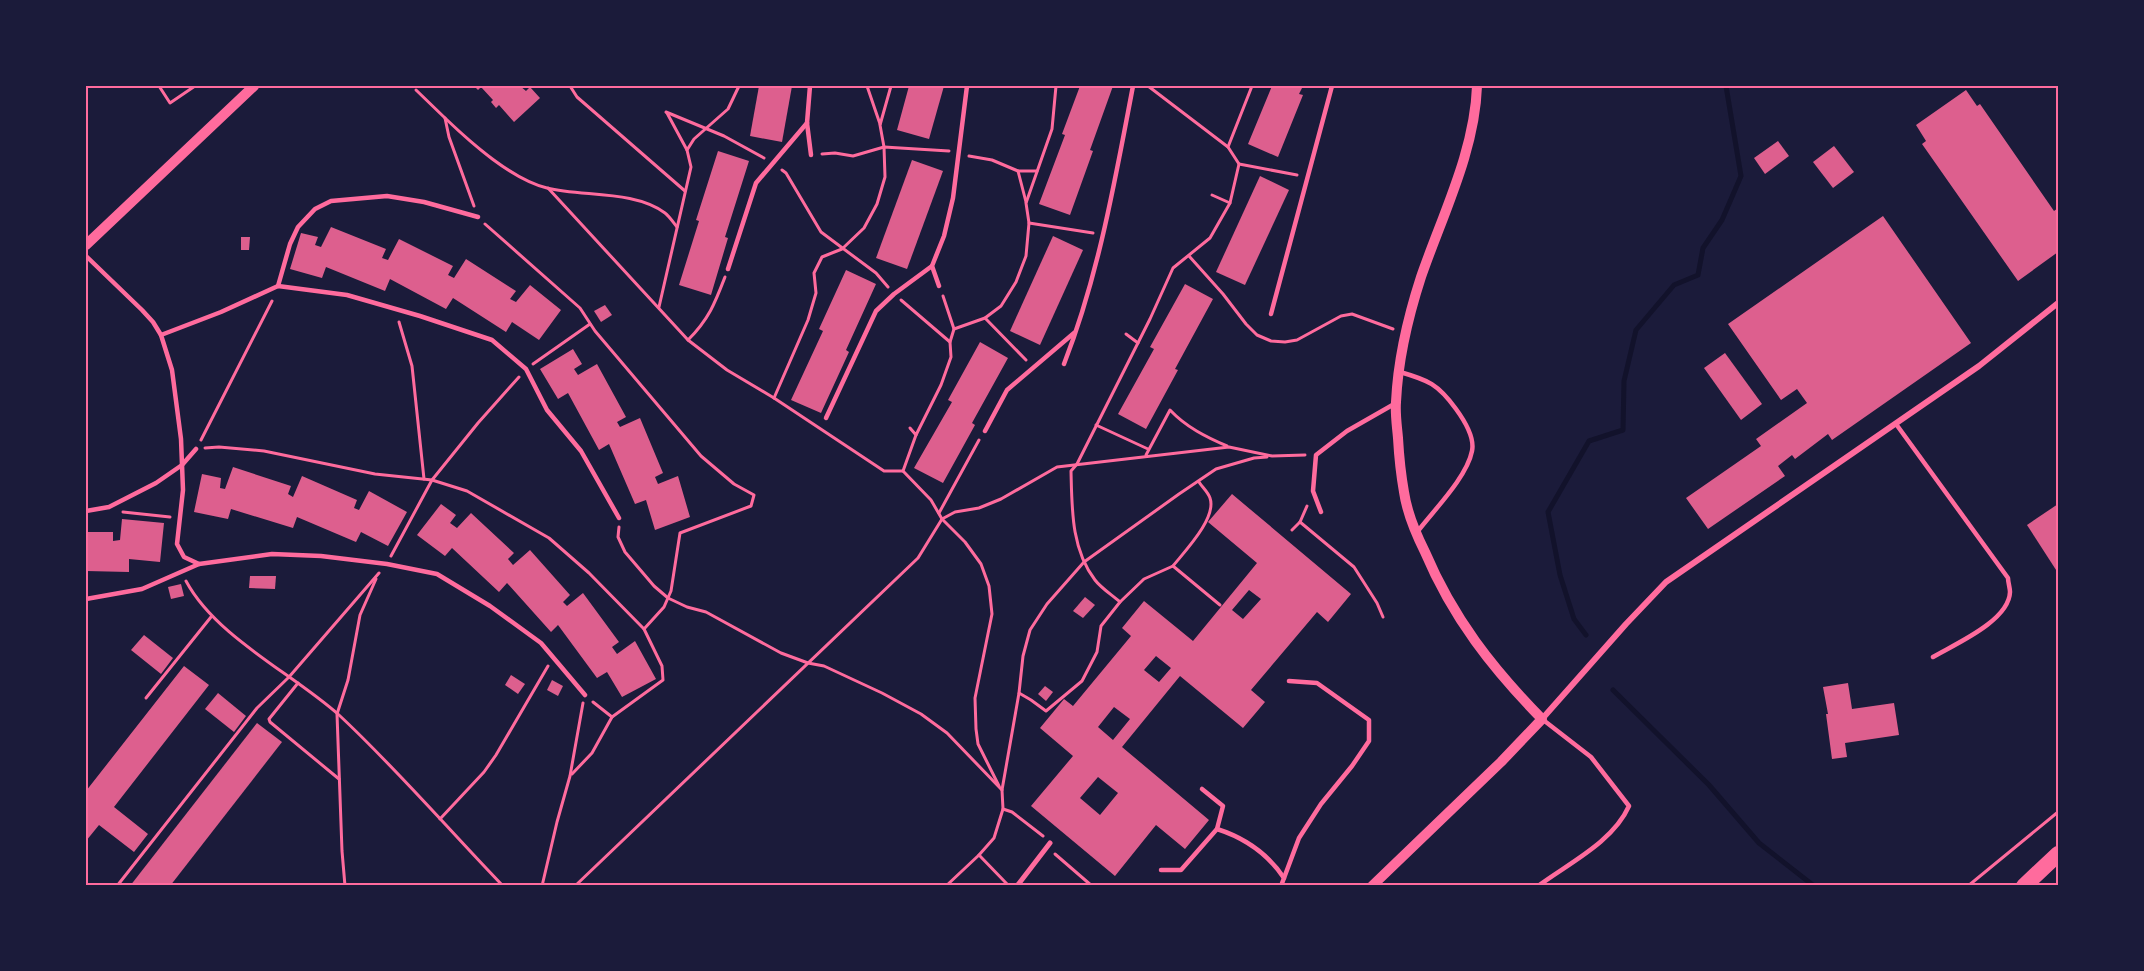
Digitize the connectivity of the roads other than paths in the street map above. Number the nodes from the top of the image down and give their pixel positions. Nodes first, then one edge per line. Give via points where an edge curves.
1 (254, 86) edge
2 (810, 86) edge
3 (967, 86) edge
4 (1133, 86) edge
5 (1332, 86) edge
6 (1477, 86) edge
7 (807, 123) junction
8 (811, 155) road end
9 (478, 218) road end
10 (86, 245) edge
11 (86, 256) edge
12 (932, 266) junction
13 (728, 269) road end
14 (278, 286) junction
15 (939, 286) road end
16 (2058, 303) edge
17 (1271, 314) dead end
18 (1077, 331) junction
19 (161, 335) junction
20 (1064, 364) dead end
21 (1399, 372) junction
22 (1396, 403) junction
23 (826, 418) dead end
24 (1896, 424) junction
25 (985, 431) road end
26 (196, 449) road end
27 (182, 465) junction
28 (86, 511) edge
29 (1321, 512) dead end
30 (619, 518) road end
31 (1416, 533) junction
32 (199, 564) junction
33 (86, 599) edge
34 (1933, 657) dead end
35 (1289, 681) dead end
36 (585, 695) road end
37 (1542, 719) junction
38 (1202, 789) dead end
39 (1217, 829) junction
40 (1050, 843) dead end
41 (2058, 854) edge
42 (1161, 870) dead end
43 (1284, 878) junction
44 (1375, 884) edge
45 (1017, 885) edge
46 (1281, 885) edge
47 (1538, 885) edge
48 (2024, 885) edge

1 - 10 street
2 - 7 lane
3 - 12 lane via 953,198
4 - 18 lane via 1104,235
5 - 17 lane
6 - 21 street via 1471,129 1417,290
7 - 8 lane
7 - 13 lane via 756,183
9 - 14 lane via 387,196 331,201 315,209 298,227
11 - 19 lane via 142,310
12 - 15 lane
12 - 23 lane via 876,311
14 - 19 lane
14 - 30 lane via 347,295 492,340 526,369 548,410 581,450
16 - 24 street via 1979,366
18 - 20 lane
18 - 25 lane via 1007,390
19 - 27 lane via 172,370
21 - 22 street
21 - 31 lane via 1430,380 1449,399 1467,424 1473,449 1462,477
22 - 29 lane via 1347,431 1316,455 1313,491
22 - 31 street via 1404,494
24 - 34 lane via 2008,578 2010,593 2004,610
24 - 37 street via 1666,582
26 - 27 lane
27 - 28 lane via 109,507
27 - 32 lane via 177,544 184,557
31 - 37 street via 1460,621 1509,686
32 - 33 lane via 142,589
32 - 36 lane via 272,554 321,556 437,574 541,643
35 - 43 lane via 1317,683 1369,720 1369,741 1320,804 1299,838
37 - 44 street
37 - 47 lane via 1591,757 1629,806 1604,838
38 - 39 lane via 1223,806
39 - 42 lane via 1181,870
39 - 43 lane via 1237,835 1274,862
40 - 45 street
41 - 48 highway
43 - 46 lane

